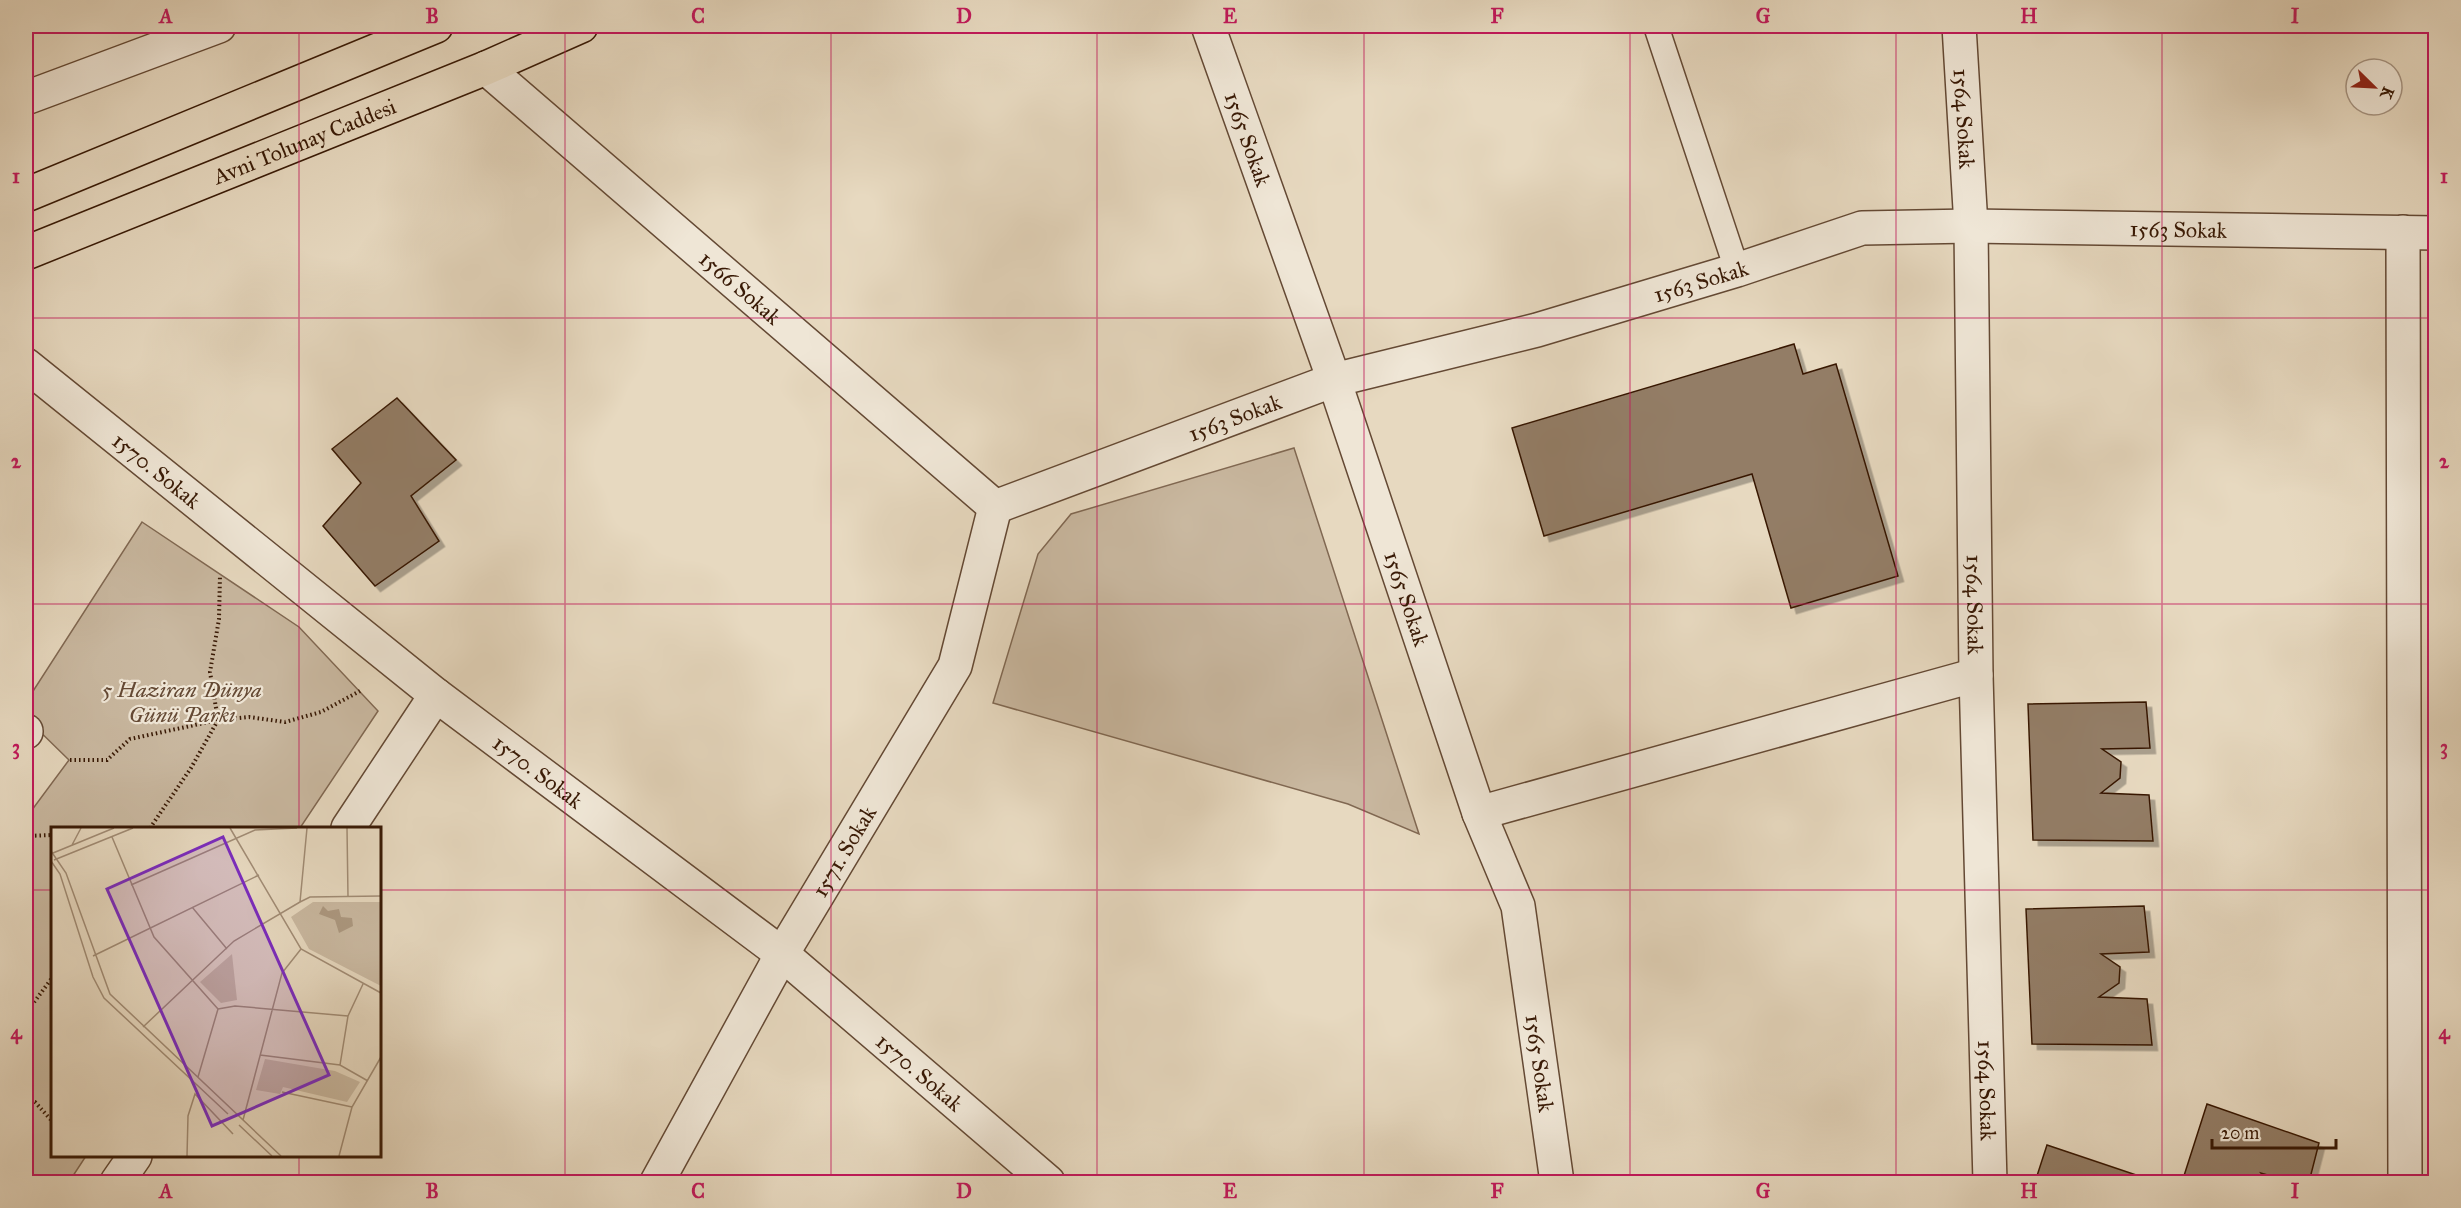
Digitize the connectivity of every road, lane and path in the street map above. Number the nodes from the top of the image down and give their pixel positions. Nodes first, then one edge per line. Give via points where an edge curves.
1 (219, 26) edge
2 (436, 26) edge
3 (582, 26) edge
4 (1208, 26) edge
5 (1656, 26) edge
6 (1959, 26) edge
7 (486, 68) junction
8 (26, 98) edge
9 (26, 195) edge
10 (1971, 226) junction
11 (2403, 232) junction
12 (2436, 233) edge
13 (26, 253) edge
14 (1737, 270) junction
15 (26, 365) edge
16 (1334, 380) junction
17 (995, 507) junction
18 (220, 574) dead end
19 (1977, 675) junction
20 (360, 692) dead end
21 (436, 695) junction
22 (218, 720) junction
23 (70, 760) dead end
24 (1479, 813) junction
25 (151, 827) edge
26 (349, 827) edge
27 (51, 835) edge
28 (26, 836) edge
29 (782, 954) junction
30 (51, 979) edge
31 (26, 1013) edge
32 (26, 1100) edge
33 (51, 1120) edge
34 (134, 1157) edge
35 (117, 1182) edge
36 (657, 1182) edge
37 (1048, 1182) edge
38 (1557, 1182) edge
39 (1990, 1182) edge
40 (2405, 1182) edge

1 - 8 street
2 - 9 main road
3 - 7 main road, Avni Tolunay Caddesi
4 - 16 street, 1565 Sokak
5 - 14 lane
6 - 10 street, 1564 Sokak
7 - 13 main road, Avni Tolunay Caddesi
7 - 17 street, 1566 Sokak
10 - 11 street, 1563 Sokak
10 - 14 street, 1563 Sokak via 1862,228
10 - 19 street, 1564 Sokak
11 - 12 street, 1563 Sokak
11 - 40 street
14 - 16 street, 1563 Sokak via 1537,330
15 - 21 street, 1570. Sokak
16 - 17 street, 1563 Sokak
16 - 24 street, 1565 Sokak
17 - 29 street, 1571. Sokak via 955,666
18 - 22 path via 219,620 210,672
19 - 24 street
19 - 39 street, 1564 Sokak
20 - 22 path via 321,711 285,722 249,717
21 - 26 street
21 - 29 street, 1570. Sokak
22 - 23 path via 130,739 107,759
22 - 25 path
24 - 38 street, 1565 Sokak via 1518,906
27 - 28 path
29 - 36 street, 1571. Sokak
29 - 37 street, 1570. Sokak
30 - 31 path
32 - 33 path via 35,1102
34 - 35 street

